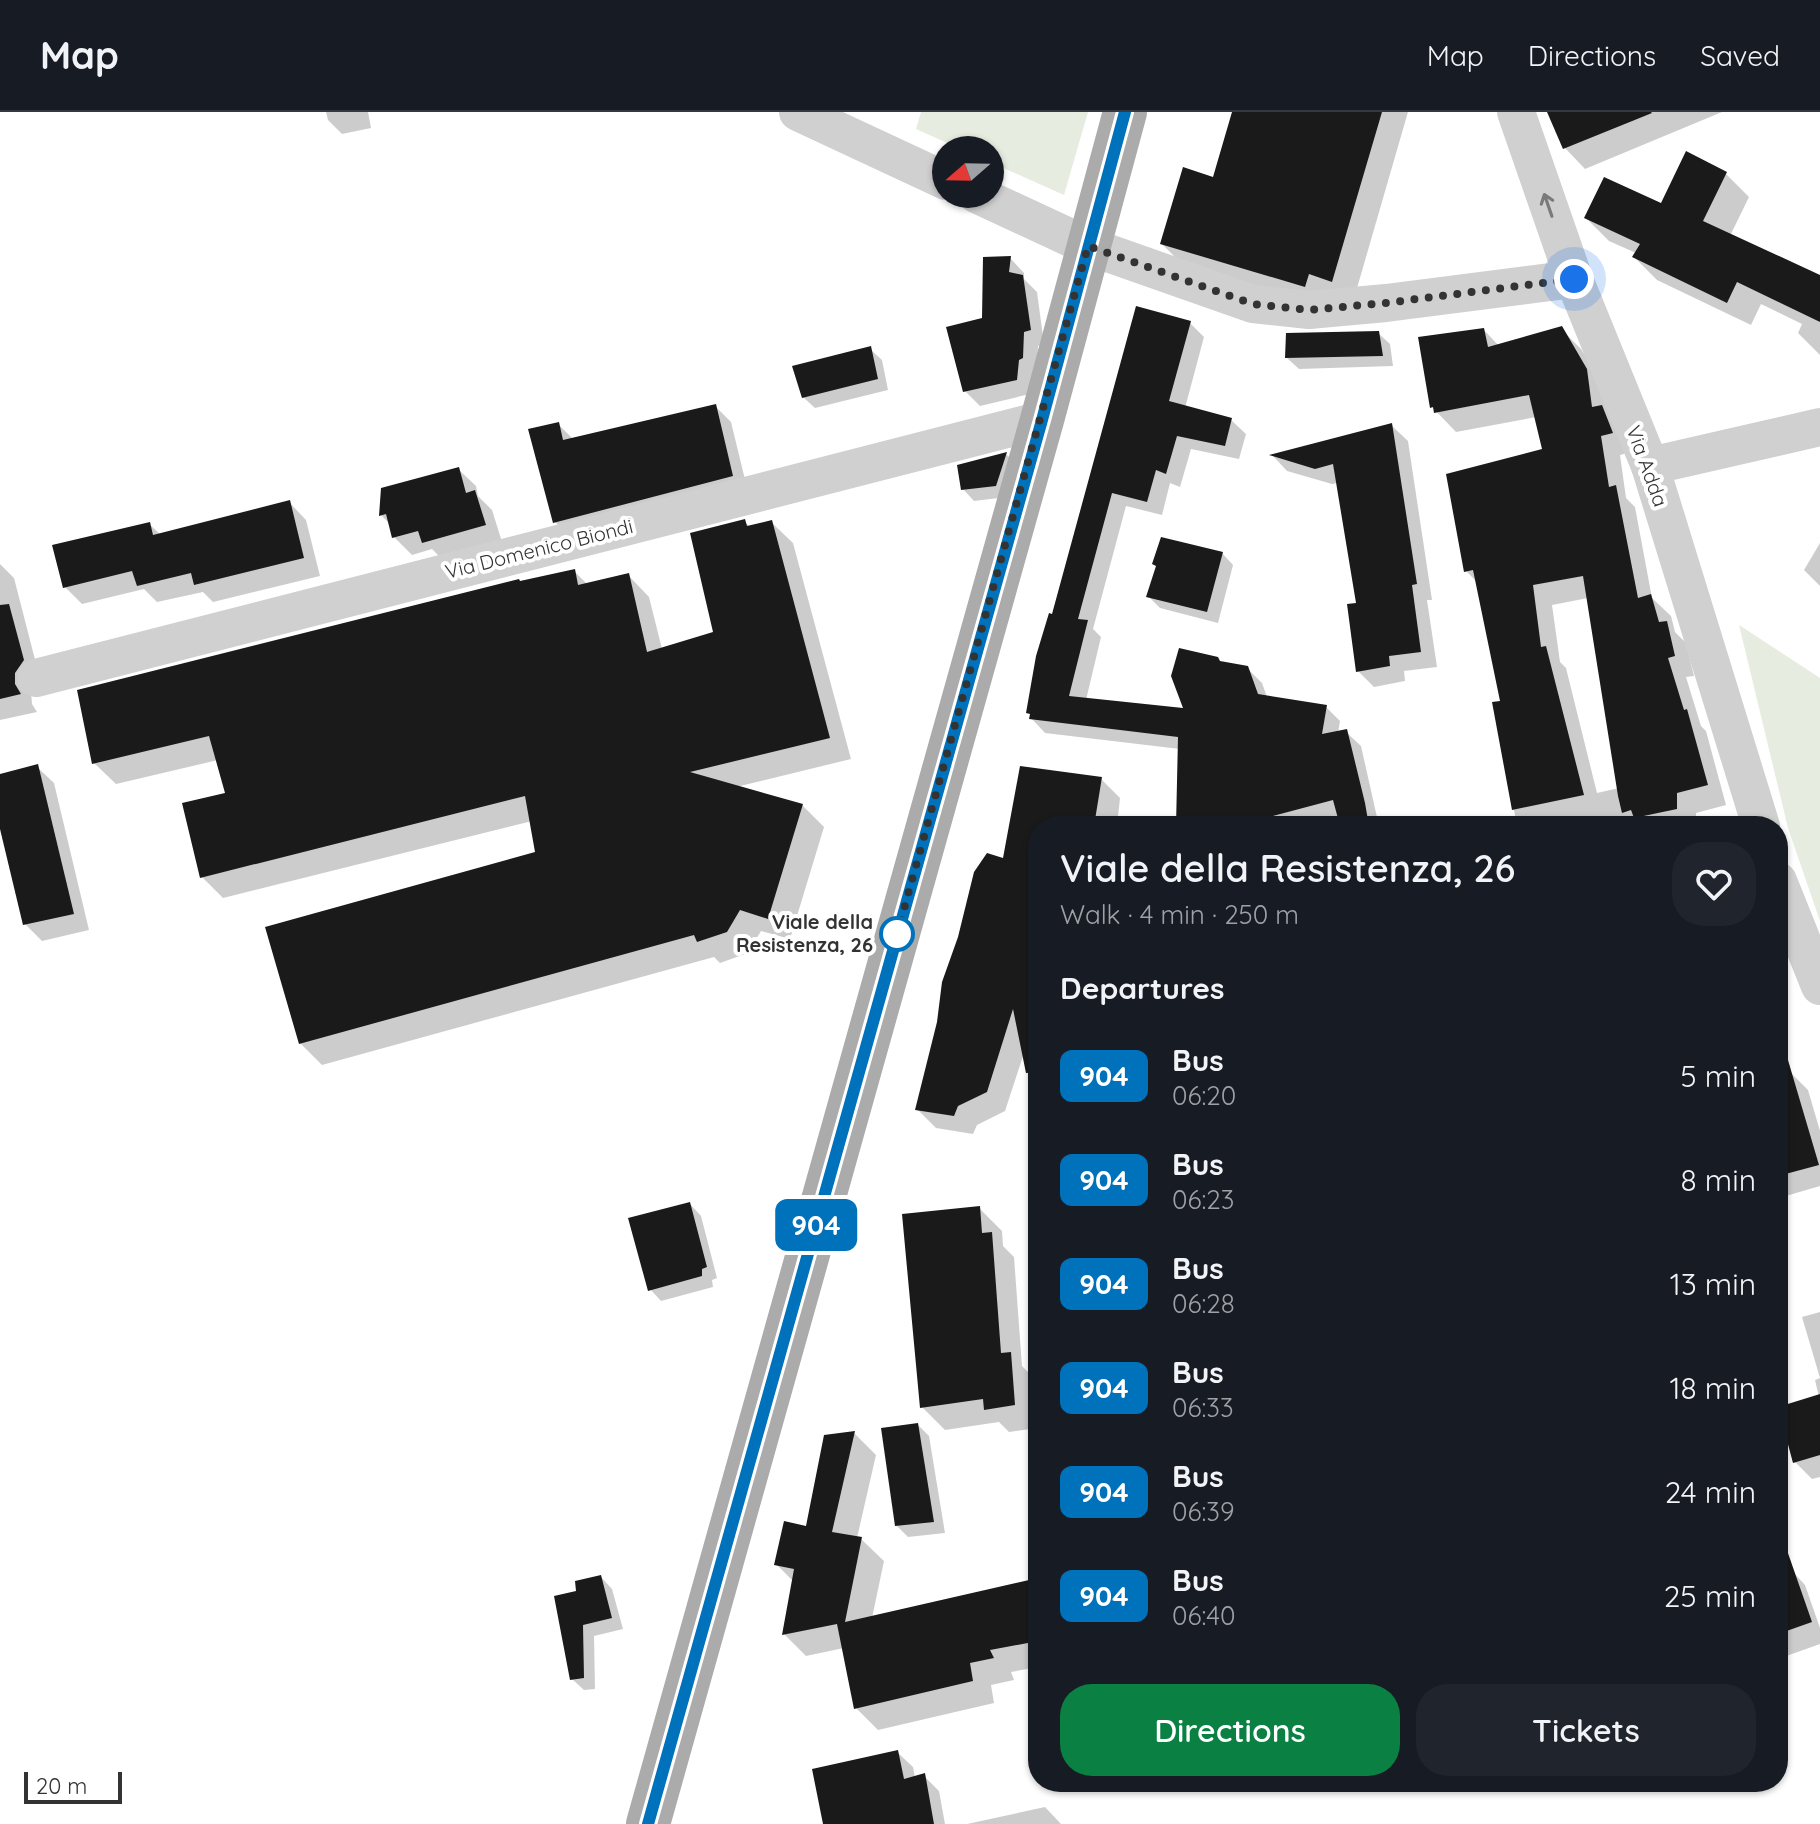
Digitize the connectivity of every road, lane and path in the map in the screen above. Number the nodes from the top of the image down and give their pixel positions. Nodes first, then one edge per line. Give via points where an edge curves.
1 (798, 112) edge
2 (1125, 112) edge
3 (1516, 112) edge
4 (932, 174) edge
5 (1004, 207) edge
6 (1088, 246) junction
7 (1574, 279) junction
8 (1042, 420) junction
9 (1820, 427) edge
10 (1650, 466) junction
11 (36, 678) dead end
12 (1758, 816) edge
13 (1788, 906) edge
14 (1820, 986) edge
15 (648, 1824) edge

1 - 4 street
2 - 6 main road
7 -> 3 street, Via Adda
5 - 6 street
6 - 7 street via 1253,304 1309,310
6 - 8 main road
7 - 10 street, Via Adda
8 - 11 street, Via Domenico Biondi
8 - 15 main road
9 - 10 street
10 - 12 street, Via Adda
13 - 14 street

